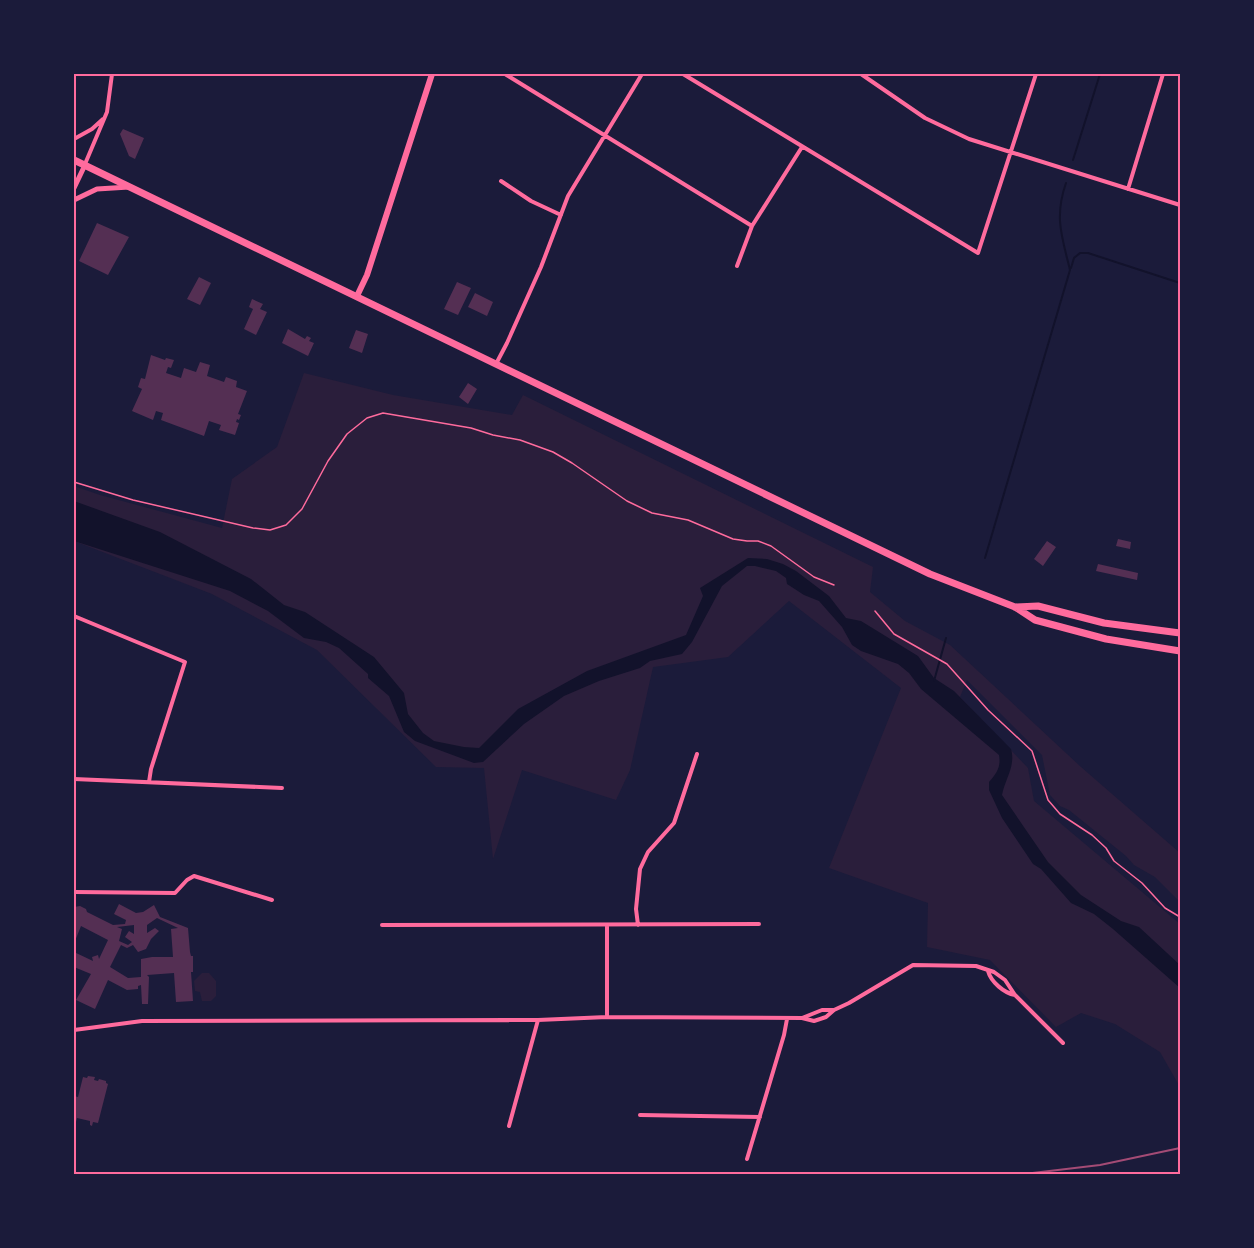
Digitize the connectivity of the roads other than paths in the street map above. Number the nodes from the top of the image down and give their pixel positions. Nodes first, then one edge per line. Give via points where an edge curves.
1 (112, 74) edge
2 (432, 74) edge
3 (505, 74) edge
4 (642, 74) edge
5 (683, 74) edge
6 (861, 74) edge
7 (1036, 74) edge
8 (1163, 74) edge
9 (105, 117) junction
10 (604, 135) junction
11 (74, 140) edge
12 (802, 147) junction
13 (1010, 153) junction
14 (74, 160) edge
15 (85, 165) junction
16 (501, 181) dead end
17 (131, 187) junction
18 (74, 188) edge
19 (1128, 189) junction
20 (74, 200) edge
21 (1180, 205) edge
22 (561, 215) junction
23 (752, 226) junction
24 (737, 266) dead end
25 (357, 296) junction
26 (496, 364) junction
27 (1015, 607) junction
28 (74, 616) edge
29 (1180, 633) edge
30 (1180, 651) edge
31 (697, 754) dead end
32 (74, 779) edge
33 (149, 782) junction
34 (282, 788) dead end
35 (74, 892) edge
36 (272, 900) dead end
37 (759, 924) dead end
38 (382, 925) dead end
39 (607, 925) junction
40 (638, 925) junction
41 (988, 971) junction
42 (1015, 995) junction
43 (834, 1010) junction
44 (607, 1017) junction
45 (787, 1018) junction
46 (802, 1018) junction
47 (538, 1020) junction
48 (74, 1030) edge
49 (1063, 1043) dead end
50 (640, 1115) dead end
51 (760, 1117) junction
52 (509, 1126) dead end
53 (747, 1159) dead end

1 - 9 street
2 - 25 main road
3 - 10 street
4 - 10 street
5 - 12 street
6 - 13 street via 932,122
7 - 13 street
8 - 19 street
9 - 11 street
9 - 15 street
10 - 22 street
10 - 23 street
12 - 13 street via 978,253
12 - 23 street
13 - 19 street
14 - 15 highway
15 - 17 highway
15 - 18 street
16 - 22 street
17 - 20 street via 96,189
17 - 25 highway
19 - 21 street
22 - 26 street
23 - 24 street
25 - 26 highway
26 - 27 highway via 930,574
27 - 29 highway via 1038,606 1104,623
27 - 30 highway via 1035,620 1106,639
28 - 33 street via 185,662
31 - 40 street via 674,823 648,852 640,869
32 - 33 street
33 - 34 street
35 - 36 street via 175,893 194,876
37 - 40 street
38 - 39 street
39 - 40 street
39 - 44 street
41 - 42 street via 1005,980
41 - 42 street via 1000,987
41 - 43 street via 976,966 913,965
42 - 49 street
43 - 46 street
43 - 46 street via 814,1021
44 - 45 street
44 - 47 street
45 - 46 street
45 - 51 street
47 - 48 street via 142,1021
47 - 52 street
50 - 51 street
51 - 53 street

